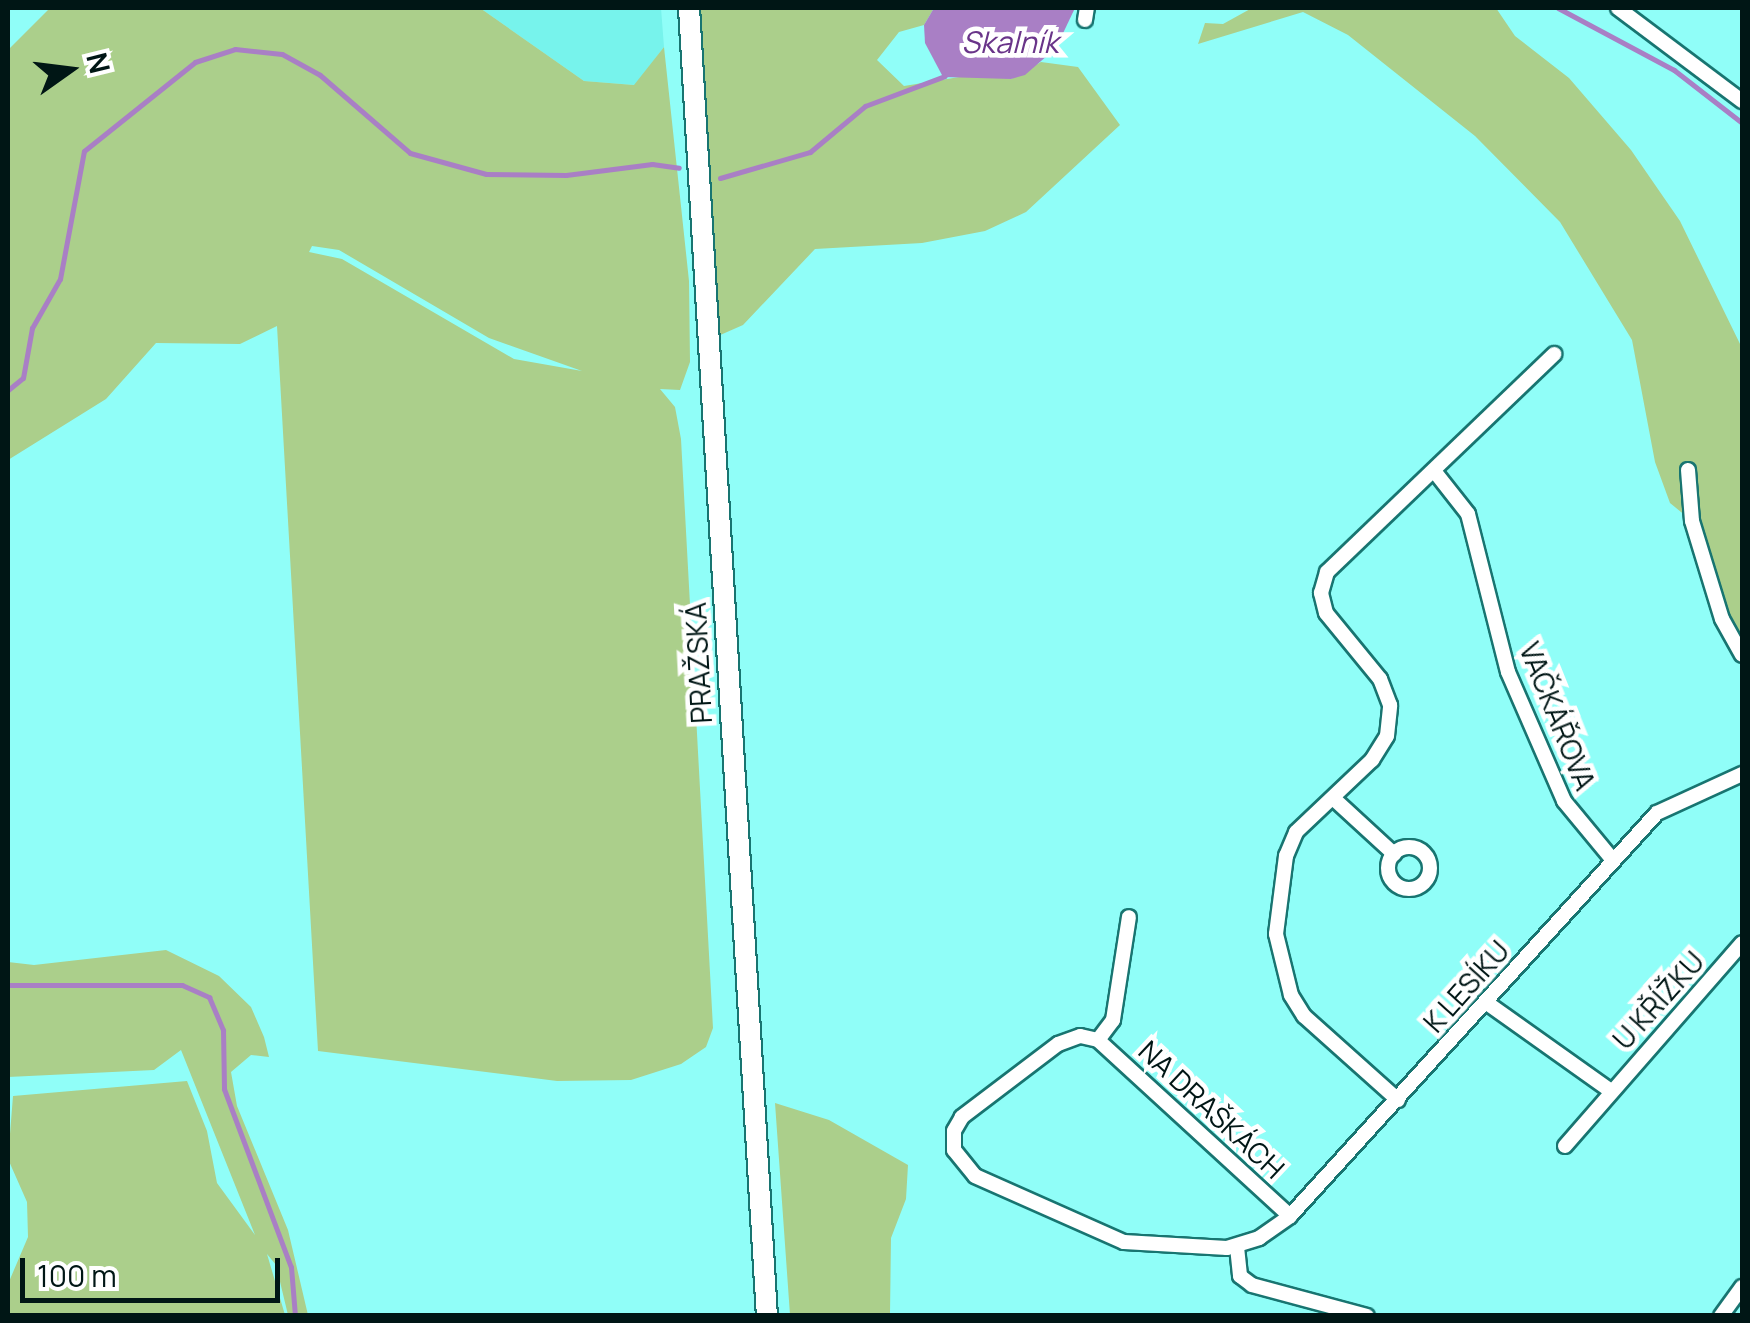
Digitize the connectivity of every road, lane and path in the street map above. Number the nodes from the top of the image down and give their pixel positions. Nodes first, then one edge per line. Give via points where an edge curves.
1 (689, 8) edge
2 (1618, 8) edge
3 (1742, 101) edge
4 (1554, 354) dead end
5 (1688, 470) dead end
6 (1435, 472) junction
7 (1742, 655) edge
8 (1742, 774) edge
9 (1332, 798) junction
10 (1394, 854) dead end
11 (1612, 858) junction
12 (1129, 917) dead end
13 (1742, 942) edge
14 (1487, 1003) junction
15 (1098, 1040) junction
16 (1611, 1091) junction
17 (1398, 1100) junction
18 (1565, 1146) dead end
19 (1290, 1216) junction
20 (1238, 1247) junction
21 (1742, 1287) edge
22 (767, 1316) edge
23 (1367, 1316) edge
24 (1721, 1316) edge

1 - 22 main road, PRAŽSKÁ
2 - 3 street
4 - 6 street
5 - 7 street via 1692,521 1722,619
6 - 9 street via 1324,583 1326,613 1380,679 1390,705 1387,736
6 - 11 street, VAČKÁŘOVA via 1468,514 1508,672 1564,801
8 - 11 street, K LESÍKU via 1658,813
9 - 10 street
9 - 17 street via 1296,832 1286,856 1276,934 1291,995 1304,1016
11 - 14 street, K LESÍKU
12 - 15 street, NA DRAŠKÁCH via 1113,1020
13 - 16 street, U KŘÍŽKU
14 - 16 street, U KŘÍŽKU
14 - 17 street, K LESÍKU
15 - 19 street, NA DRAŠKÁCH
15 - 20 street, NA DRAŠKÁCH via 1080,1036 1058,1044 962,1117 954,1150 975,1176 1124,1242
16 - 18 street, U KŘÍŽKU
17 - 19 street, K LESÍKU
19 - 20 street, K LESÍKU
20 - 23 street via 1240,1276 1252,1286
21 - 24 street

